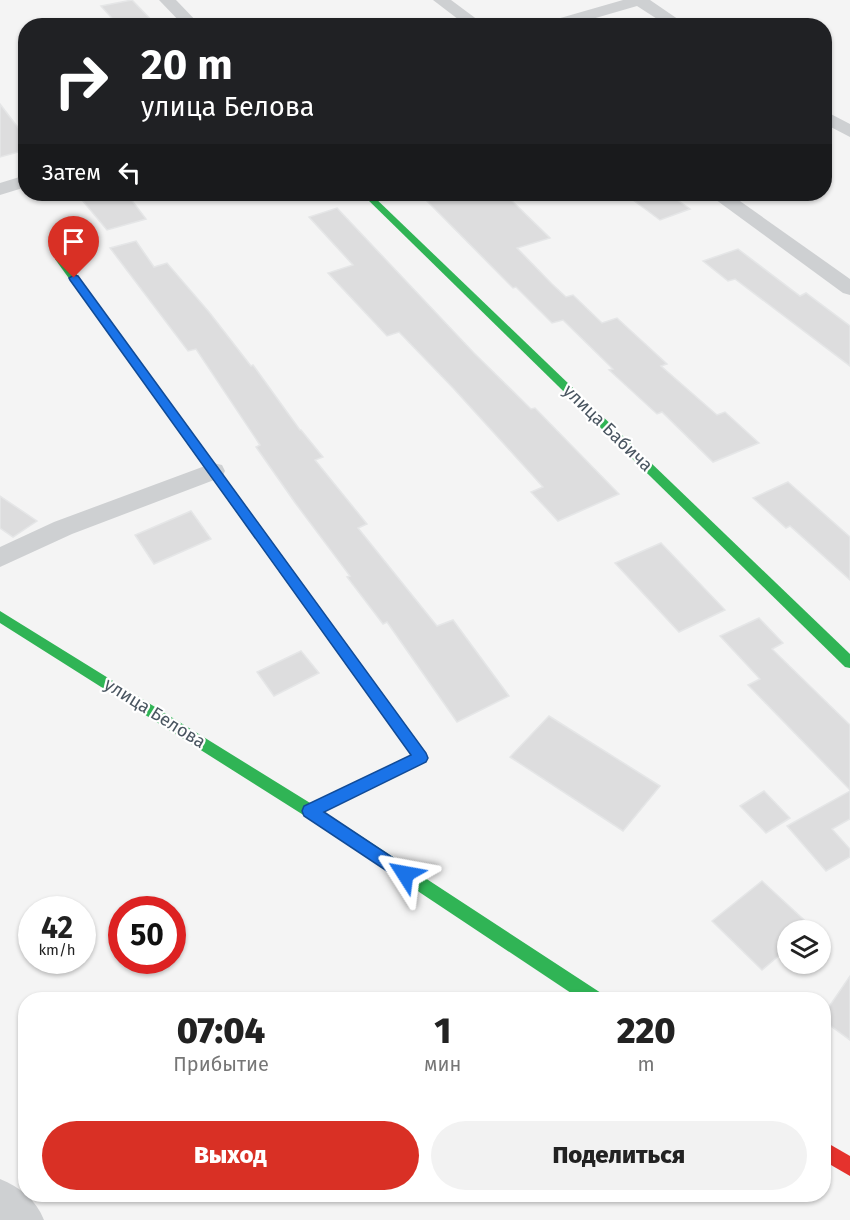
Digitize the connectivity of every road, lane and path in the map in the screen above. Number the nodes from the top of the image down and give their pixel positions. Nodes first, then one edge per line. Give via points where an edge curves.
1 (167, 0) edge
2 (441, 0) edge
3 (640, 0) edge
4 (185, 18) edge
5 (467, 18) edge
6 (577, 18) edge
7 (668, 18) edge
8 (832, 120) edge
9 (850, 132) edge
10 (18, 184) edge
11 (0, 189) edge
12 (373, 201) edge
13 (728, 201) edge
14 (60, 259) dead end
15 (850, 289) edge
16 (213, 471) junction
17 (0, 558) edge
18 (0, 616) edge
19 (850, 663) edge
20 (310, 811) junction
21 (584, 992) edge
22 (831, 1155) edge
23 (850, 1167) edge
24 (0, 1198) edge
25 (25, 1220) edge

1 - 4 street
2 - 5 street
3 - 6 street
3 - 7 street
8 - 9 street
10 - 11 street
12 - 19 street, улица Бабича
13 - 15 street
14 - 16 street
16 - 17 street via 63,528
16 - 20 street via 421,758
18 - 20 street, улица Белова
20 - 21 street, улица Белова
22 - 23 street
24 - 25 street

